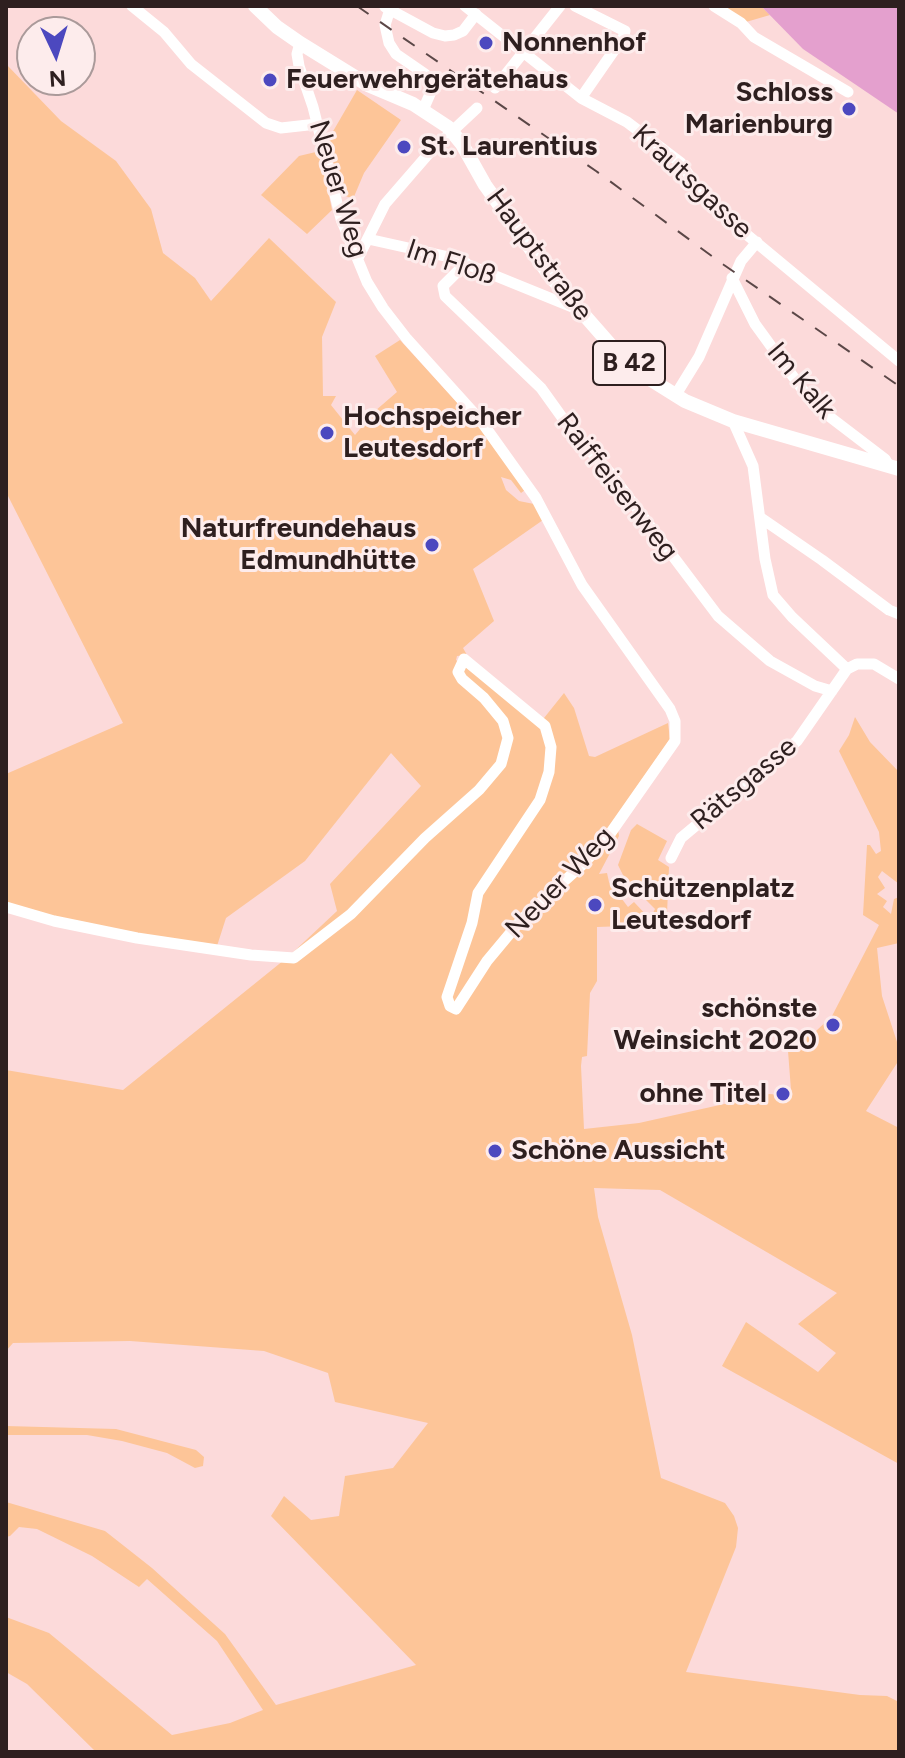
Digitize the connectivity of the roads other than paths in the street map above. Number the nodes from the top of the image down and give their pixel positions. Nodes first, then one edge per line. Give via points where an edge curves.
1 (132, 6) edge
2 (255, 6) edge
3 (383, 6) edge
4 (391, 6) edge
5 (465, 6) edge
6 (560, 6) edge
7 (575, 6) edge
8 (714, 6) edge
9 (476, 14) junction
10 (300, 43) junction
11 (524, 54) junction
12 (495, 88) dead end
13 (848, 92) dead end
14 (581, 98) junction
15 (477, 108) dead end
16 (423, 110) junction
17 (317, 124) junction
18 (452, 131) junction
19 (368, 239) junction
20 (757, 242) junction
21 (358, 258) junction
22 (466, 263) junction
23 (732, 278) junction
24 (577, 309) junction
25 (899, 361) edge
26 (675, 396) junction
27 (733, 421) junction
28 (894, 468) edge
29 (761, 518) junction
30 (899, 614) edge
31 (847, 669) junction
32 (899, 679) edge
33 (832, 691) junction
34 (671, 858) dead end
35 (6, 907) edge

1 - 17 street via 191,64 266,123 281,128
2 - 10 main road, Hauptstraße / B 42
3 - 9 street via 445,36 463,31
4 - 16 street via 385,25 389,43 400,58 425,74 431,87
5 - 9 street, Krautsgasse
6 - 11 street
7 - 14 street via 625,31
8 - 13 street via 754,37
9 - 11 street, Krautsgasse
10 - 16 main road, Hauptstraße / B 42 via 368,85
10 - 17 street, Neuer Weg via 299,66
11 - 12 street
11 - 14 street, Krautsgasse
14 - 20 street, Krautsgasse via 627,122 681,163 703,193
15 - 18 street
16 - 18 main road, Hauptstraße / B 42
17 - 21 street, Neuer Weg via 341,219
18 - 19 street via 385,204
18 - 24 main road, Hauptstraße / B 42 via 505,214
19 - 21 street
19 - 22 street, Im Floß
20 - 23 street
20 - 25 street, Krautsgasse
21 - 35 street, Neuer Weg via 383,308 481,421 536,498 582,585 668,705 675,741 605,841 522,919 456,1009 447,997 478,893 540,800 551,747 545,726 464,659 458,672 462,679 503,721 508,738 501,764 351,914 294,958 137,938
22 - 24 street, Im Floß
22 - 33 street, Raiffeisenweg via 443,286 445,296 541,388 718,616 770,661
23 - 26 street via 699,357
23 - 28 street, Im Kalk via 755,324 813,404
24 - 26 main road, Hauptstraße / B 42 via 622,357
26 - 27 main road, Hauptstraße / B 42
27 - 28 main road, Hauptstraße / B 42
27 - 29 street via 753,466
29 - 30 street
29 - 31 street via 773,595
31 - 32 street via 874,664
31 - 33 street, Rätsgasse
33 - 34 street, Rätsgasse via 797,741 681,838

